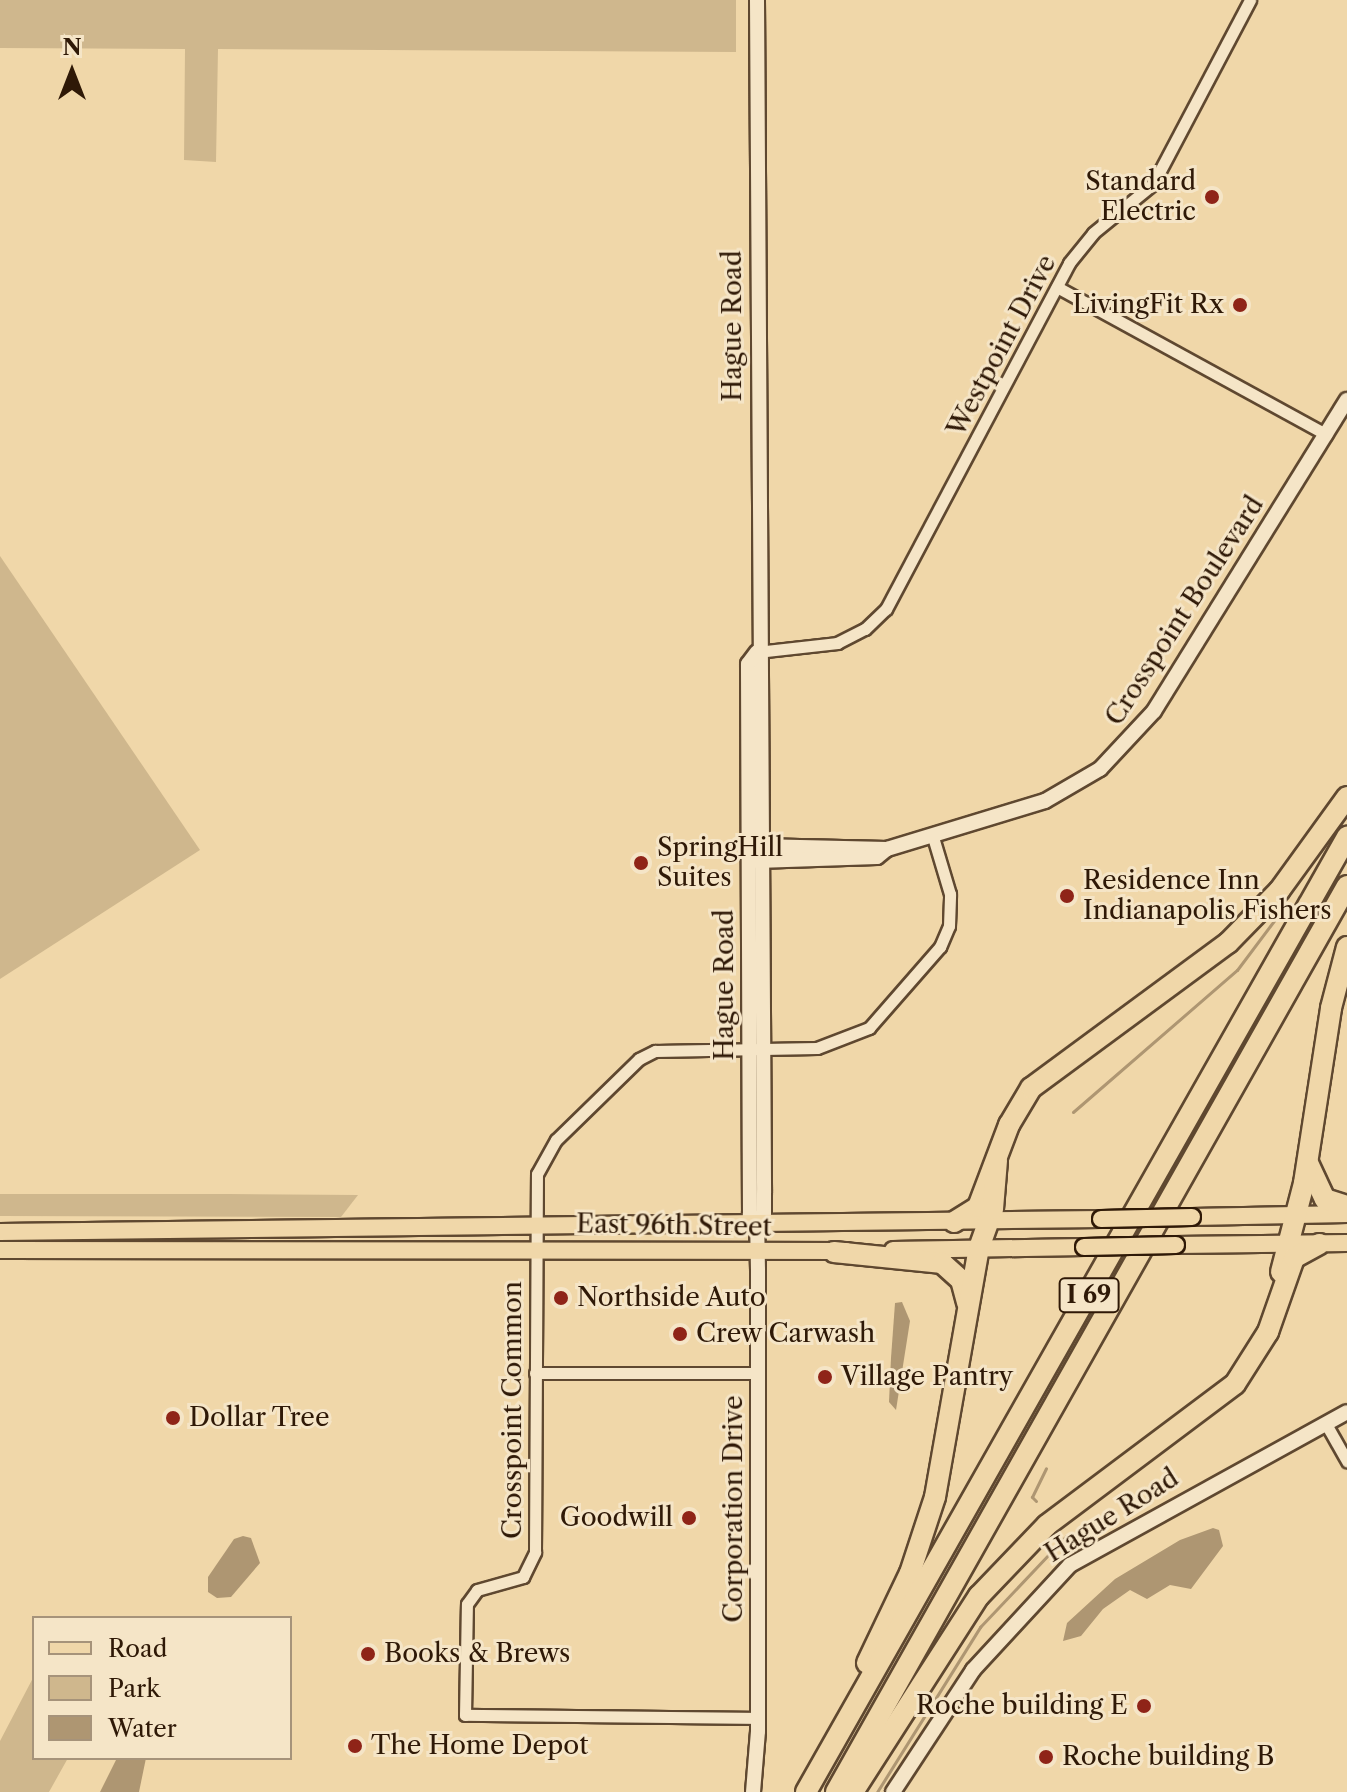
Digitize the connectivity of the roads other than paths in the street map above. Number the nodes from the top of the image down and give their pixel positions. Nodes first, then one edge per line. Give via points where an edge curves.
1 (757, 0) edge
2 (1250, 0) edge
3 (1057, 287) junction
4 (1347, 400) edge
5 (1326, 434) junction
6 (757, 652) junction
7 (1347, 797) edge
8 (933, 837) junction
9 (1347, 837) edge
10 (756, 853) junction
11 (1347, 886) edge
12 (1347, 947) edge
13 (756, 1048) junction
14 (997, 1160) junction
15 (1307, 1161) junction
16 (1347, 1206) edge
17 (1347, 1214) edge
18 (1296, 1215) junction
19 (989, 1221) junction
20 (954, 1222) junction
21 (757, 1223) junction
22 (535, 1226) junction
23 (445, 1230) junction
24 (0, 1232) edge
25 (221, 1232) junction
26 (1287, 1243) junction
27 (1347, 1243) edge
28 (1319, 1244) junction
29 (979, 1248) junction
30 (118, 1249) junction
31 (387, 1249) junction
32 (534, 1249) junction
33 (758, 1249) junction
34 (0, 1250) edge
35 (834, 1252) junction
36 (1282, 1291) junction
37 (967, 1311) junction
38 (535, 1373) junction
39 (758, 1373) junction
40 (1347, 1412) edge
41 (1326, 1424) junction
42 (1347, 1461) edge
43 (758, 1718) junction
44 (828, 1753) junction
45 (753, 1792) edge
46 (806, 1792) edge
47 (836, 1792) edge
48 (853, 1792) edge
49 (893, 1792) edge

1 - 6 street, Hague Road
2 - 3 street, Westpoint Drive via 1153,184 1080,246
3 - 5 street
3 - 6 street, Westpoint Drive via 886,609 865,629 837,643
4 - 5 street, Crosspoint Boulevard
5 - 8 street, Crosspoint Boulevard via 1154,711 1127,745 1058,796
6 - 10 street, Hague Road via 748,664
7 - 14 highway via 1279,891 1228,943 1031,1088 1009,1125
8 - 10 street, Crosspoint Boulevard via 887,849
8 - 13 street, Crosspoint Common via 951,909 940,947 858,1035 824,1047
9 - 44 highway, I 69
10 - 13 street, Hague Road
11 - 47 highway, I 69
12 - 15 highway via 1331,1008
13 - 21 street, Hague Road via 750,1215
13 - 22 street, Crosspoint Common via 666,1048 639,1059 540,1162
14 - 19 highway
14 - 20 highway via 978,1207
15 - 16 highway via 1325,1199
15 - 18 highway
17 - 18 main road, East 96th Street
18 - 19 main road, East 96th Street, bridge
18 - 26 highway
19 - 20 main road, East 96th Street
19 - 29 highway
20 - 21 main road, East 96th Street
21 - 22 main road, East 96th Street
21 - 33 street, Corporation Drive
22 - 23 main road, East 96th Street
22 - 32 street, Crosspoint Common
23 - 25 main road, East 96th Street
23 - 31 main road via 393,1240
24 - 25 main road, East 96th Street
25 - 30 main road via 213,1242
26 - 28 main road, East 96th Street
26 - 29 main road, East 96th Street, bridge
26 - 36 highway
27 - 28 main road, East 96th Street
28 - 36 highway via 1294,1258
29 - 35 main road, East 96th Street
29 - 37 highway
30 - 31 main road, East 96th Street
30 - 34 main road, East 96th Street
31 - 32 main road, East 96th Street
32 - 33 main road, East 96th Street
32 - 38 street, Crosspoint Common
33 - 35 main road, East 96th Street
33 - 39 street, Corporation Drive
35 - 37 highway via 942,1263 964,1285
36 - 48 highway via 1259,1351 1235,1384 1066,1509 994,1579 950,1638
37 - 44 highway via 931,1513
38 - 39 street
38 - 43 street, Crosspoint Common via 535,1552 523,1577 477,1590 467,1604 465,1715
39 - 43 street, Corporation Drive
40 - 41 street, Hague Road
41 - 42 street
41 - 49 street, Hague Road via 1131,1528 1055,1578 973,1670
43 - 45 street, Corporation Drive
44 - 46 highway, I 69

